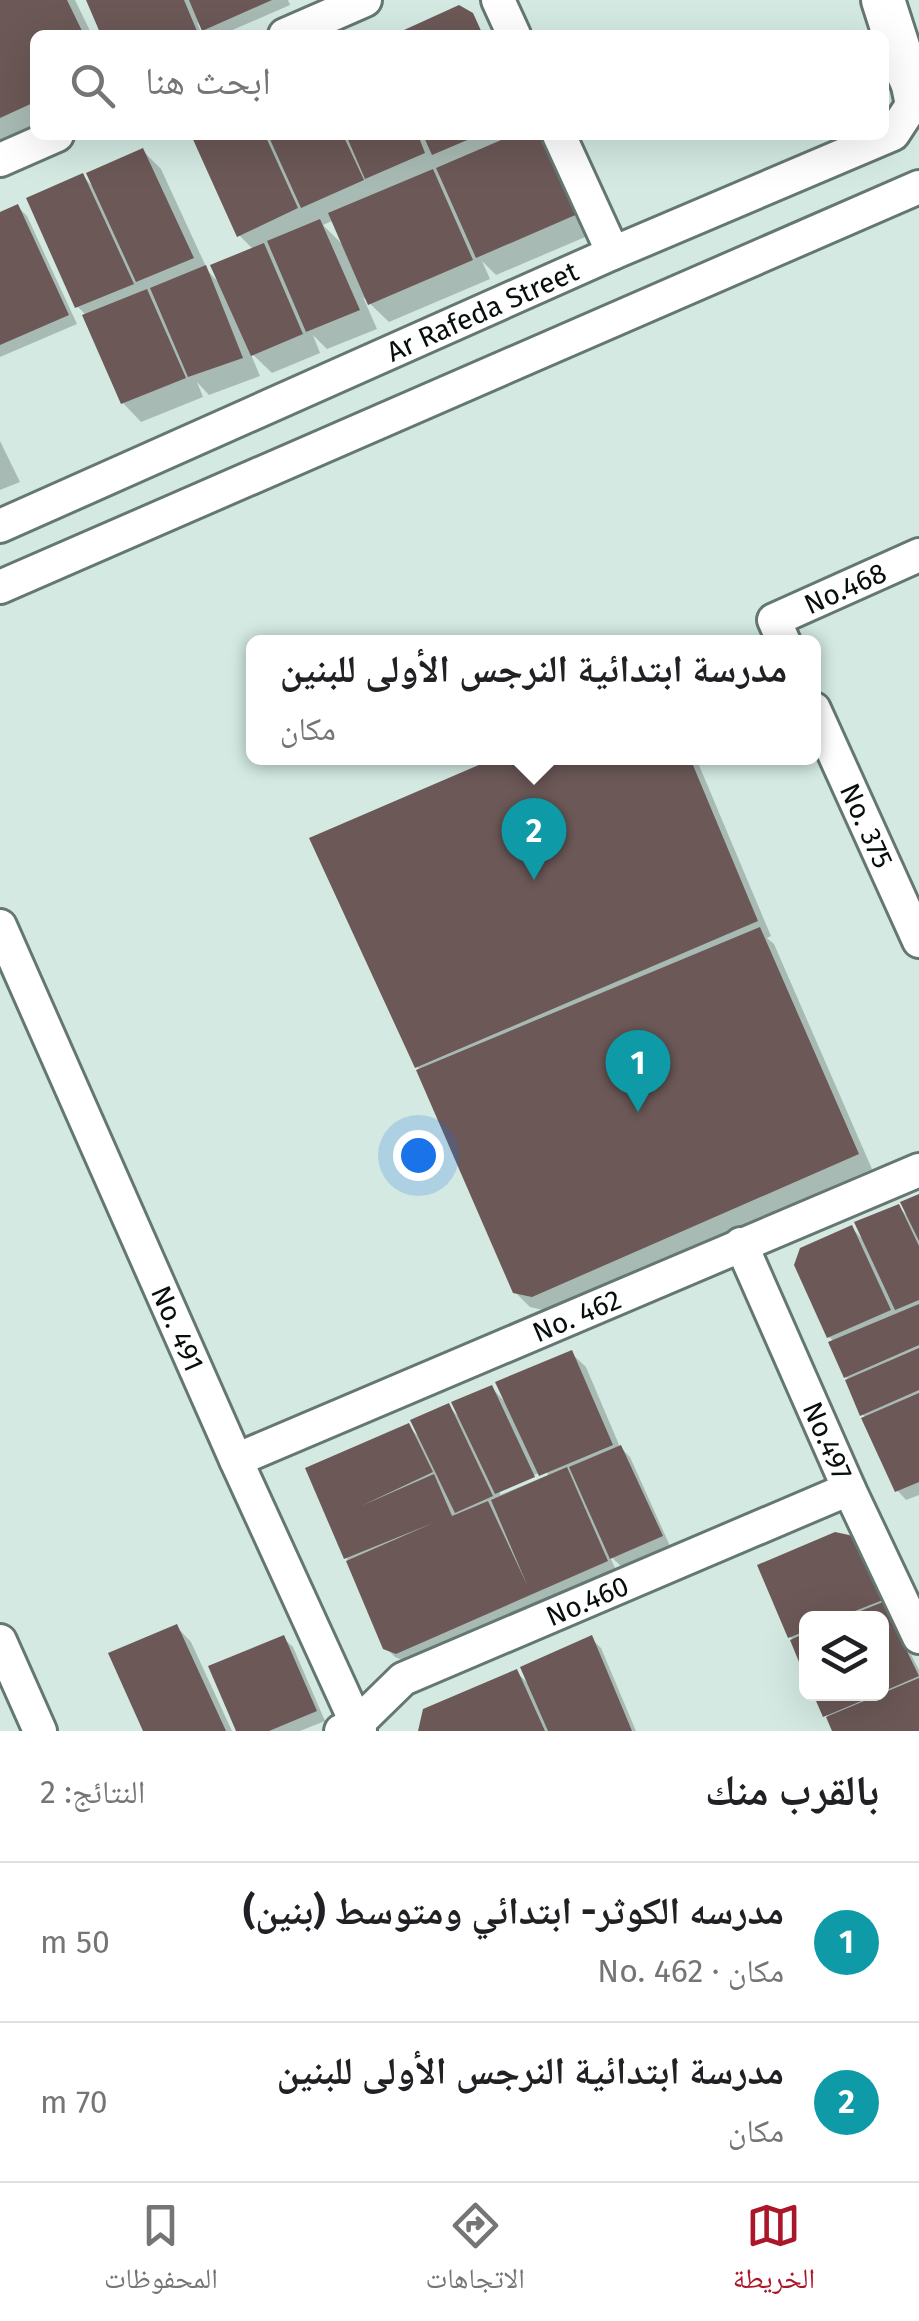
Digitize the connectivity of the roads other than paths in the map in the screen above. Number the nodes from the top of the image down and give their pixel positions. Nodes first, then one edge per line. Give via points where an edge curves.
1 (365, 0) edge
2 (498, 0) edge
3 (883, 0) edge
4 (296, 30) edge
5 (512, 30) edge
6 (911, 79) edge
7 (889, 136) edge
8 (46, 140) edge
9 (562, 140) edge
10 (880, 140) edge
11 (0, 160) edge
12 (919, 188) edge
13 (613, 253) junction
14 (0, 526) edge
15 (919, 555) edge
16 (0, 587) edge
17 (779, 631) edge
18 (821, 724) edge
19 (0, 926) edge
20 (919, 941) edge
21 (919, 1170) edge
22 (740, 1244) junction
23 (236, 1460) junction
24 (849, 1489) junction
25 (919, 1637) edge
26 (0, 1641) edge
27 (353, 1729) edge
28 (40, 1731) edge

1 - 4 street
2 - 5 street
3 - 6 main road
6 - 7 street, Ar Rafeda Street via 912,105
8 - 11 street
9 - 13 street
10 - 13 street, Ar Rafeda Street
12 - 16 street
13 - 14 street, Ar Rafeda Street
15 - 17 street, No.468
18 - 20 street, No. 375
19 - 23 street, No. 491
21 - 22 street, No. 462
22 - 23 street, No. 462
22 - 24 street, No.497
23 - 27 street, No. 491
24 - 25 street, No.497
24 - 27 street, No.460 via 403,1679
26 - 28 street

